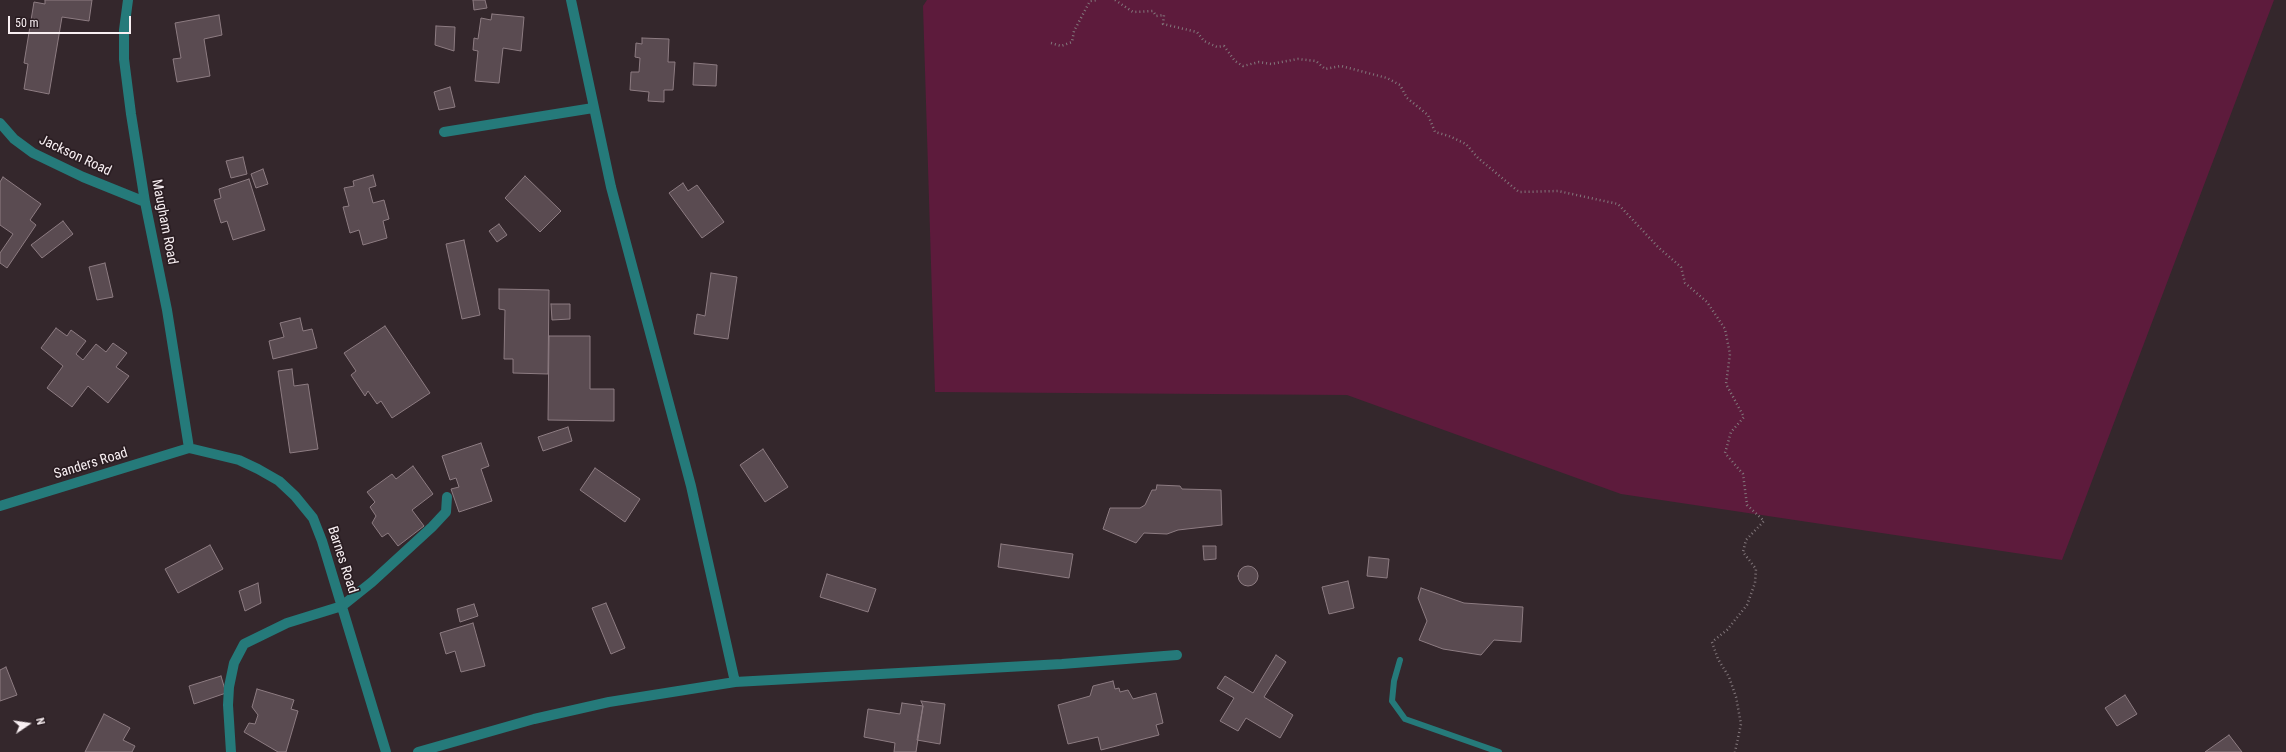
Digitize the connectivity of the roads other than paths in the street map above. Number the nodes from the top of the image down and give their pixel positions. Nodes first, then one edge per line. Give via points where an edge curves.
1 (128, 0) edge
2 (571, 0) edge
3 (593, 108) junction
4 (0, 123) edge
5 (444, 132) dead end
6 (145, 202) junction
7 (189, 448) junction
8 (447, 497) dead end
9 (0, 506) edge
10 (342, 606) junction
11 (1177, 655) dead end
12 (1400, 660) dead end
13 (735, 682) junction
14 (232, 752) edge
15 (386, 752) edge
16 (418, 752) edge
17 (1499, 752) edge

1 - 6 street, Maugham Road via 124,59
2 - 3 street
3 - 5 street
3 - 13 street via 650,337 691,486
4 - 6 street, Jackson Road via 14,139 32,153
6 - 7 street, Maugham Road via 167,310
7 - 9 street, Sanders Road
7 - 10 street, Barnes Road via 239,460 280,481 296,496 315,524
8 - 10 street via 446,512 432,527
10 - 14 street via 287,623 244,644 234,663 229,686 228,712
10 - 15 street, Barnes Road
11 - 13 street
12 - 17 lane via 1392,701 1405,719
13 - 16 street via 609,702 534,719

